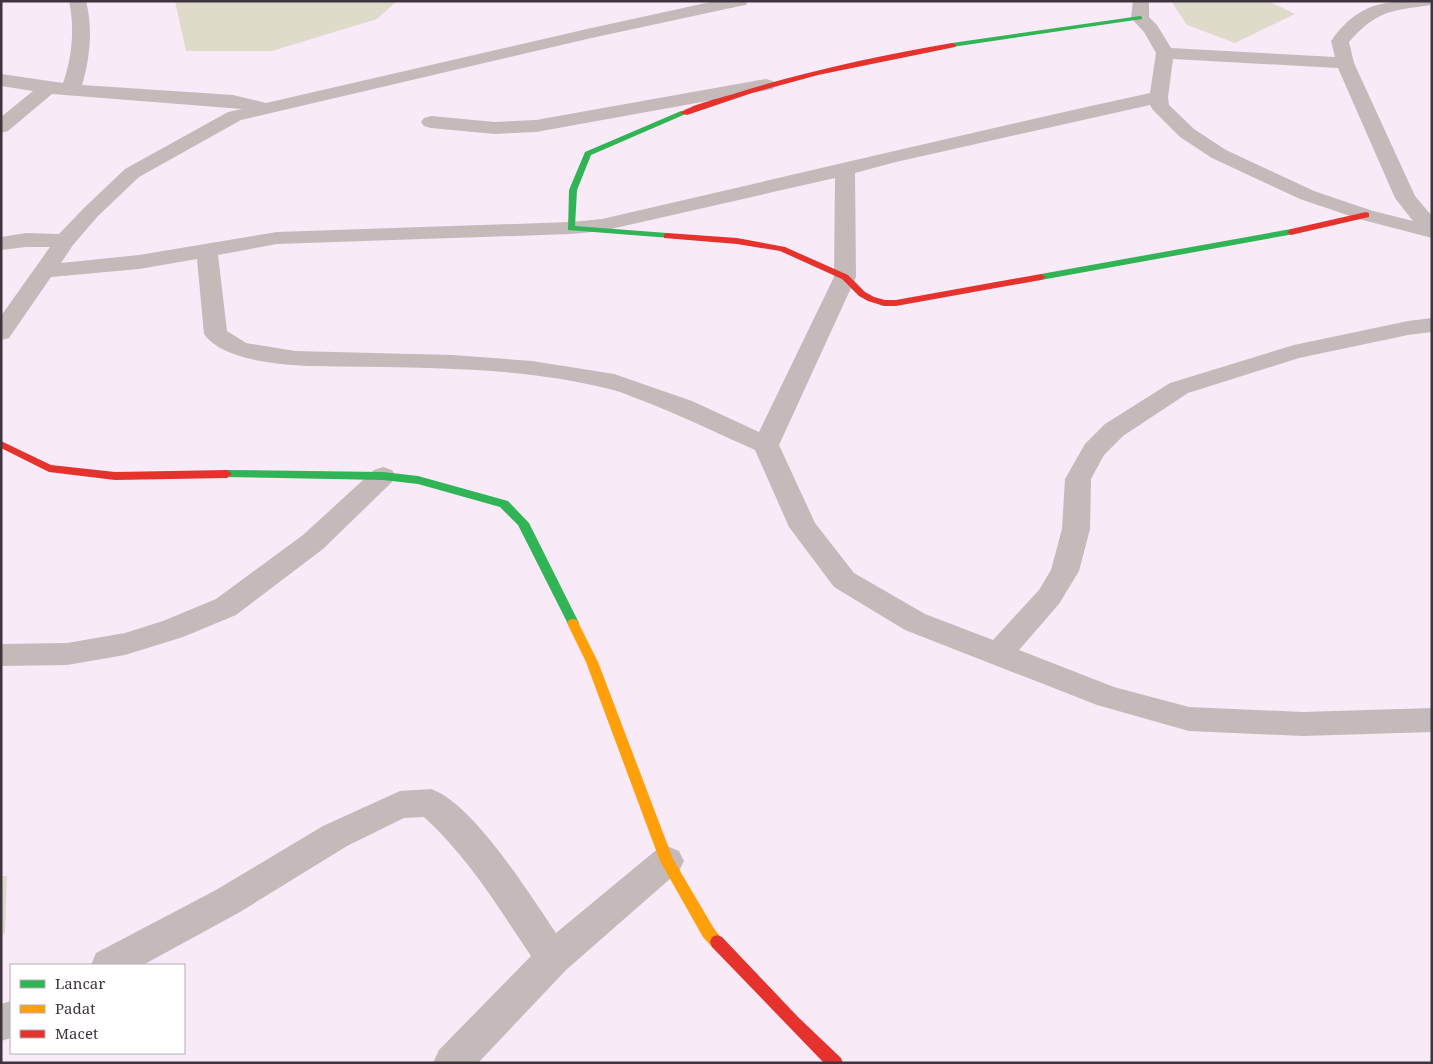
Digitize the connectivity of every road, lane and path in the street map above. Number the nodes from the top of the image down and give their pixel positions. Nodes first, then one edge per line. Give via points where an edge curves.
1 (76, 1) edge
2 (740, 1) edge
3 (1424, 1) edge
4 (686, 6) edge
5 (1141, 10) edge
6 (1165, 53) junction
7 (1345, 63) junction
8 (1, 80) edge
9 (768, 84) junction
10 (48, 88) junction
11 (71, 89) junction
12 (1159, 97) junction
13 (266, 108) junction
14 (431, 122) dead end
15 (1, 127) edge
16 (845, 170) junction
17 (1366, 215) junction
18 (571, 228) junction
19 (1432, 230) edge
20 (65, 241) junction
21 (1, 244) edge
22 (207, 251) junction
23 (46, 271) junction
24 (846, 278) junction
25 (1432, 325) edge
26 (1, 333) edge
27 (1, 444) edge
28 (766, 444) junction
29 (383, 476) junction
30 (998, 654) junction
31 (1, 655) edge
32 (1432, 720) edge
33 (667, 861) junction
34 (553, 958) junction
35 (111, 964) edge
36 (452, 1063) edge
37 (835, 1063) edge

1 - 11 street via 80,10 79,44
2 - 4 street
3 - 7 street via 1374,9 1358,20 1340,41
4 - 13 street
5 - 6 street
5 - 9 street via 1075,26 865,60
6 - 7 street
6 - 12 street
7 - 19 street via 1406,198
8 - 10 street
9 - 14 street via 536,126 495,128
9 - 18 street via 632,132 588,154 573,190
10 - 11 street
10 - 15 street
11 - 13 street via 233,102
12 - 16 street
12 - 17 street via 1160,106 1187,133 1220,154 1307,195
13 - 20 street via 235,116 132,173
16 - 18 street via 602,225
16 - 24 street
17 - 19 street
17 - 24 street via 1272,236 896,303 871,299
18 - 22 street via 277,238
18 - 24 street via 737,242 782,249
20 - 21 street via 26,240
20 - 23 street
22 - 23 street via 139,262
22 - 28 street via 216,334 239,349 295,358 452,362 532,368 614,382 683,406
23 - 26 street
24 - 28 street
25 - 30 street via 1294,352 1179,388 1114,430 1094,450 1078,479 1076,529 1065,571 1049,597
27 - 29 street via 50,468 115,476 193,473
28 - 30 street via 803,527 844,580 915,622
29 - 31 street via 313,542 226,607 125,644 67,654
29 - 33 street via 418,480 504,504 523,523 592,662
30 - 32 street via 1108,697 1189,719 1303,724
33 - 34 street
33 - 37 street via 708,932
34 - 35 street via 490,868 448,817 431,803 400,805 335,836 228,901
34 - 36 street

